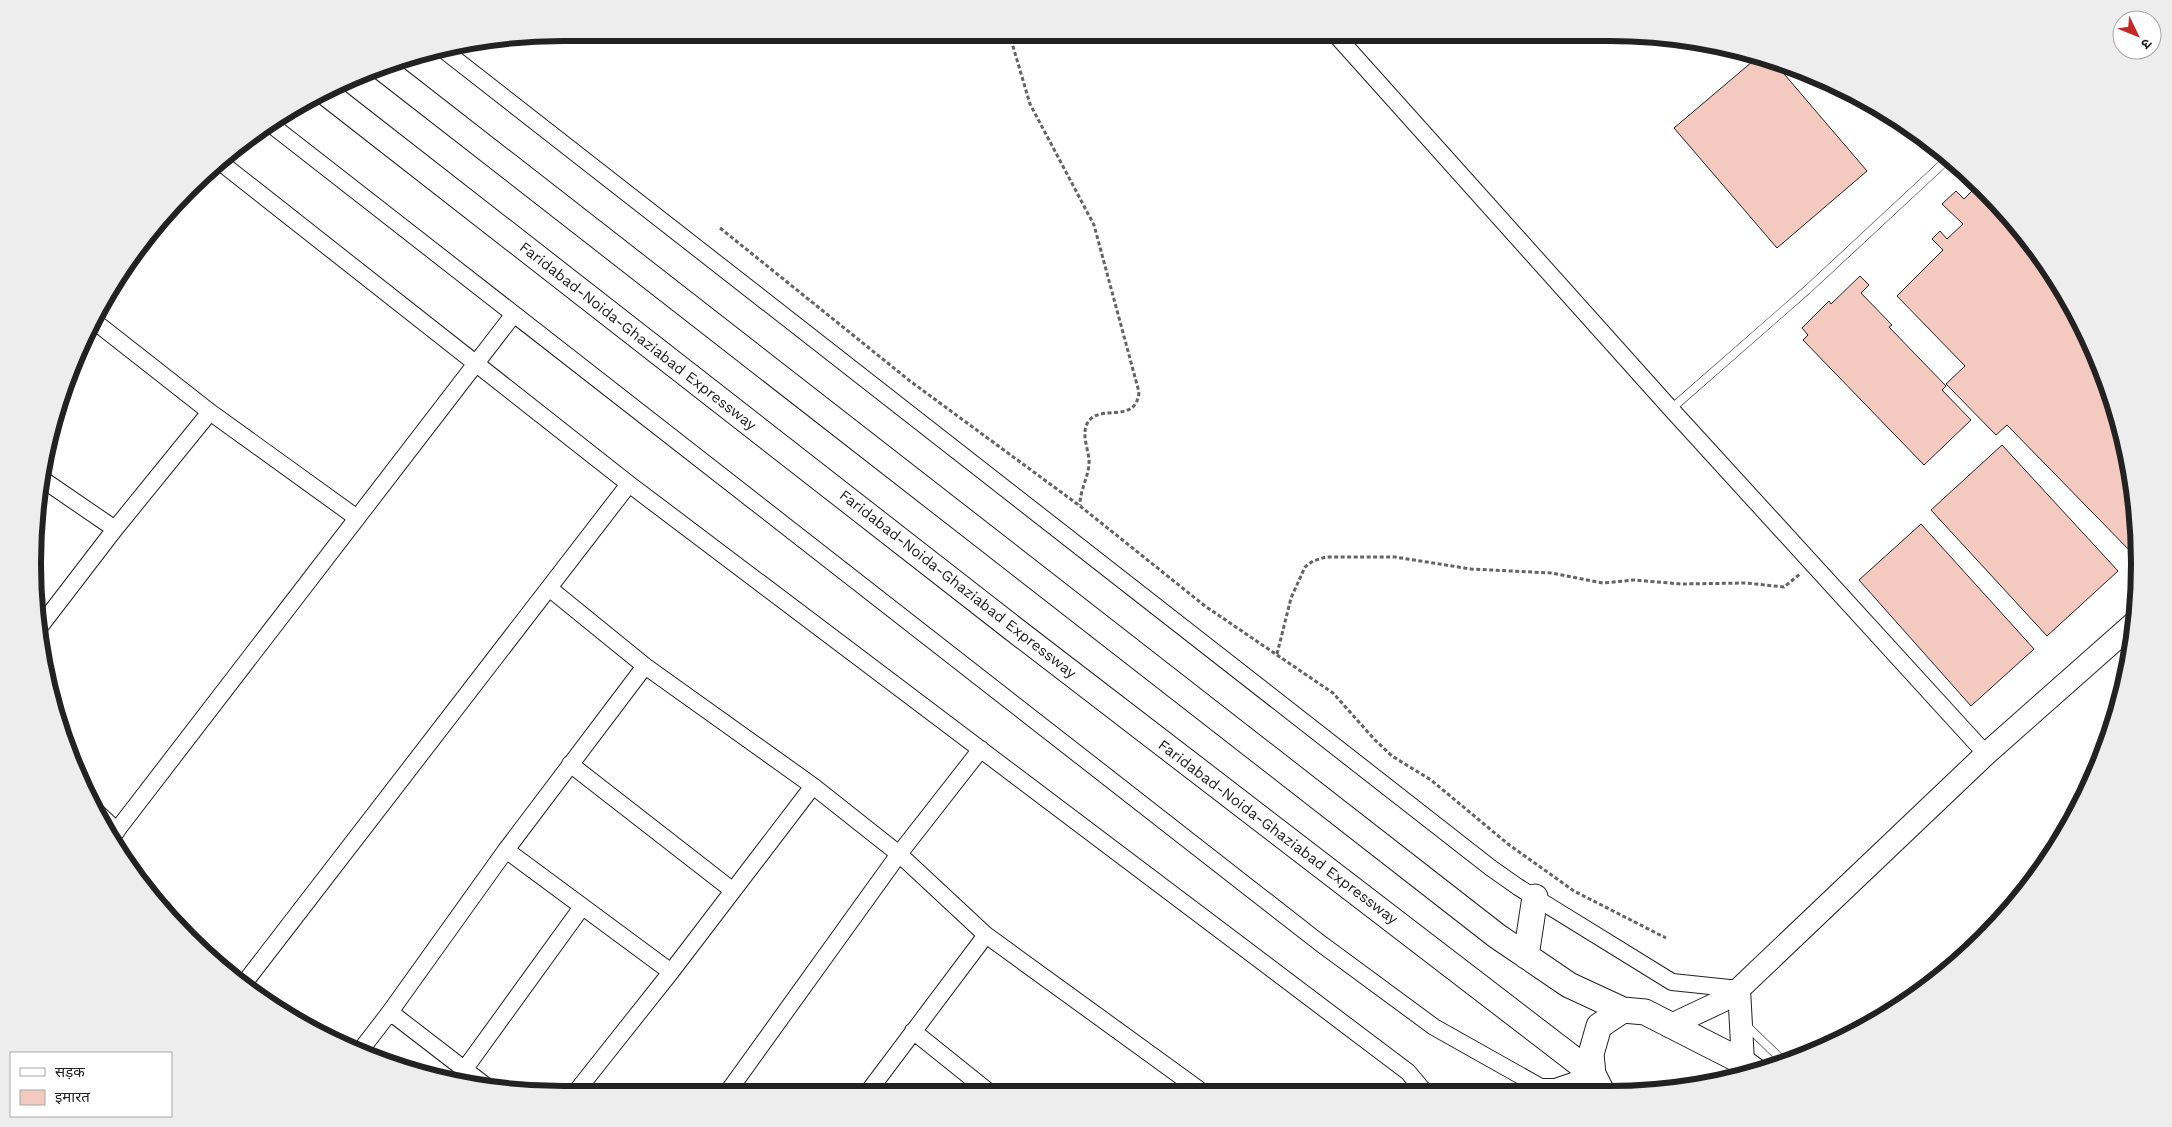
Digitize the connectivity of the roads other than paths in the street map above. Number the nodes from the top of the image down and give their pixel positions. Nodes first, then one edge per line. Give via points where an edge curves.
1 (1341, 41) edge
2 (449, 54) edge
3 (388, 72) edge
4 (331, 96) edge
5 (275, 128) edge
6 (1943, 163) edge
7 (225, 166) edge
8 (514, 314) junction
9 (99, 326) edge
10 (476, 362) junction
11 (1671, 409) junction
12 (210, 412) junction
13 (48, 483) edge
14 (629, 484) junction
15 (357, 518) junction
16 (115, 529) junction
17 (549, 588) junction
18 (45, 620) edge
19 (2126, 631) edge
20 (645, 666) junction
21 (981, 749) junction
22 (1986, 754) junction
23 (570, 764) junction
24 (813, 786) junction
25 (115, 832) edge
26 (506, 850) junction
27 (898, 854) junction
28 (732, 890) junction
29 (1535, 897) junction
30 (582, 907) junction
31 (986, 935) junction
32 (1526, 956) junction
33 (671, 972) junction
34 (247, 979) edge
35 (1739, 989) junction
36 (1623, 1010) junction
37 (390, 1012) junction
38 (1740, 1020) junction
39 (1669, 1026) junction
40 (913, 1031) junction
41 (364, 1046) edge
42 (1779, 1057) edge
43 (1748, 1066) edge
44 (464, 1070) junction
45 (475, 1078) edge
46 (1597, 1082) edge
47 (581, 1086) edge
48 (732, 1086) edge
49 (872, 1086) edge
50 (982, 1086) edge
51 (1194, 1086) edge
52 (1420, 1086) edge
53 (1538, 1086) edge
54 (1563, 1086) edge

1 - 11 street
2 - 29 street via 1491,868
3 - 32 main road
4 - 46 main road, Faridabad-Noida-Ghaziabad Expressway
5 - 8 street
6 - 11 lane via 1807,290
7 - 10 street
8 - 10 street
8 - 53 street via 1320,943 1434,1027
9 - 12 street
10 - 14 street
10 - 15 street
11 - 22 street
12 - 15 street
12 - 16 street
13 - 16 street
14 - 17 street
14 - 21 street
15 - 25 street
16 - 18 street
17 - 20 street
17 - 34 street
19 - 22 street
20 - 23 street
20 - 24 street
21 - 27 street
21 - 52 street via 1408,1072
22 - 35 street
23 - 26 street
23 - 28 street
24 - 27 street
24 - 28 street
26 - 30 street
26 - 37 street
27 - 31 street
27 - 48 street
28 - 33 street
29 - 32 main road
29 - 35 street via 1672,982
30 - 33 street
30 - 44 street
31 - 40 street
31 - 51 street
32 - 36 main road via 1568,986
33 - 47 street
35 - 38 street
35 - 39 street via 1722,1001
36 - 39 main road via 1645,1012
36 - 46 main road via 1600,1026 1591,1054
37 - 41 street
37 - 44 street
38 - 42 lane
38 - 43 street
39 - 43 main road
40 - 49 street
40 - 50 street
44 - 45 street
46 - 54 street

